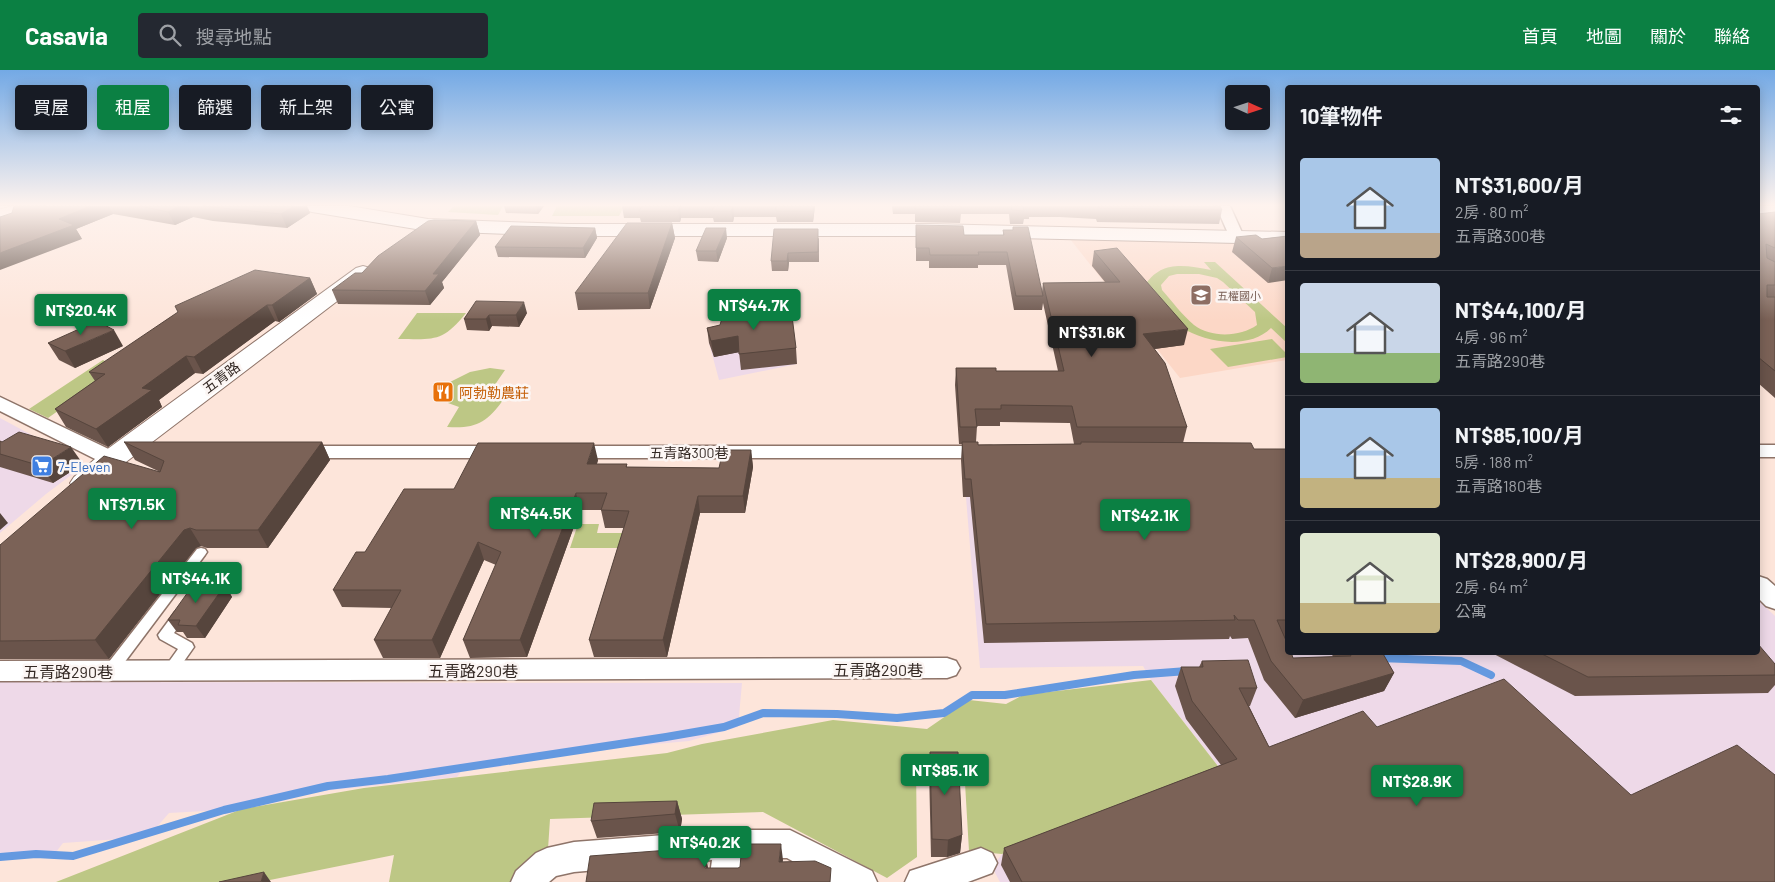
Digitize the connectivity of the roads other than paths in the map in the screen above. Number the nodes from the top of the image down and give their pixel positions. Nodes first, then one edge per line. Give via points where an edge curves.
1 (382, 259) edge
2 (0, 403) edge
3 (1775, 450) edge
4 (1760, 451) edge
5 (151, 452) edge
6 (278, 452) edge
7 (517, 452) edge
8 (546, 452) edge
9 (1012, 452) edge
10 (117, 455) junction
11 (69, 496) edge
12 (201, 552) dead end
13 (1760, 587) edge
14 (1775, 600) edge
15 (187, 606) edge
16 (947, 668) dead end
17 (170, 670) junction
18 (0, 671) edge
19 (110, 671) junction
20 (729, 844) junction
21 (981, 863) dead end
22 (849, 879) edge
23 (527, 882) edge
24 (725, 882) edge
25 (921, 882) edge

1 - 10 main road, 五青路
2 - 10 street
3 - 4 street
5 - 10 street
6 - 7 street
8 - 9 street, 五青路300巷
10 - 11 main road, 五青路
12 - 19 lane
13 - 14 street
15 - 17 lane via 165,635 187,647
16 - 17 street, 五青路290巷
17 - 19 street, 五青路290巷
18 - 19 street, 五青路290巷
20 - 22 street via 790,844
20 - 23 street via 574,857 547,863
20 - 24 street
21 - 25 street

